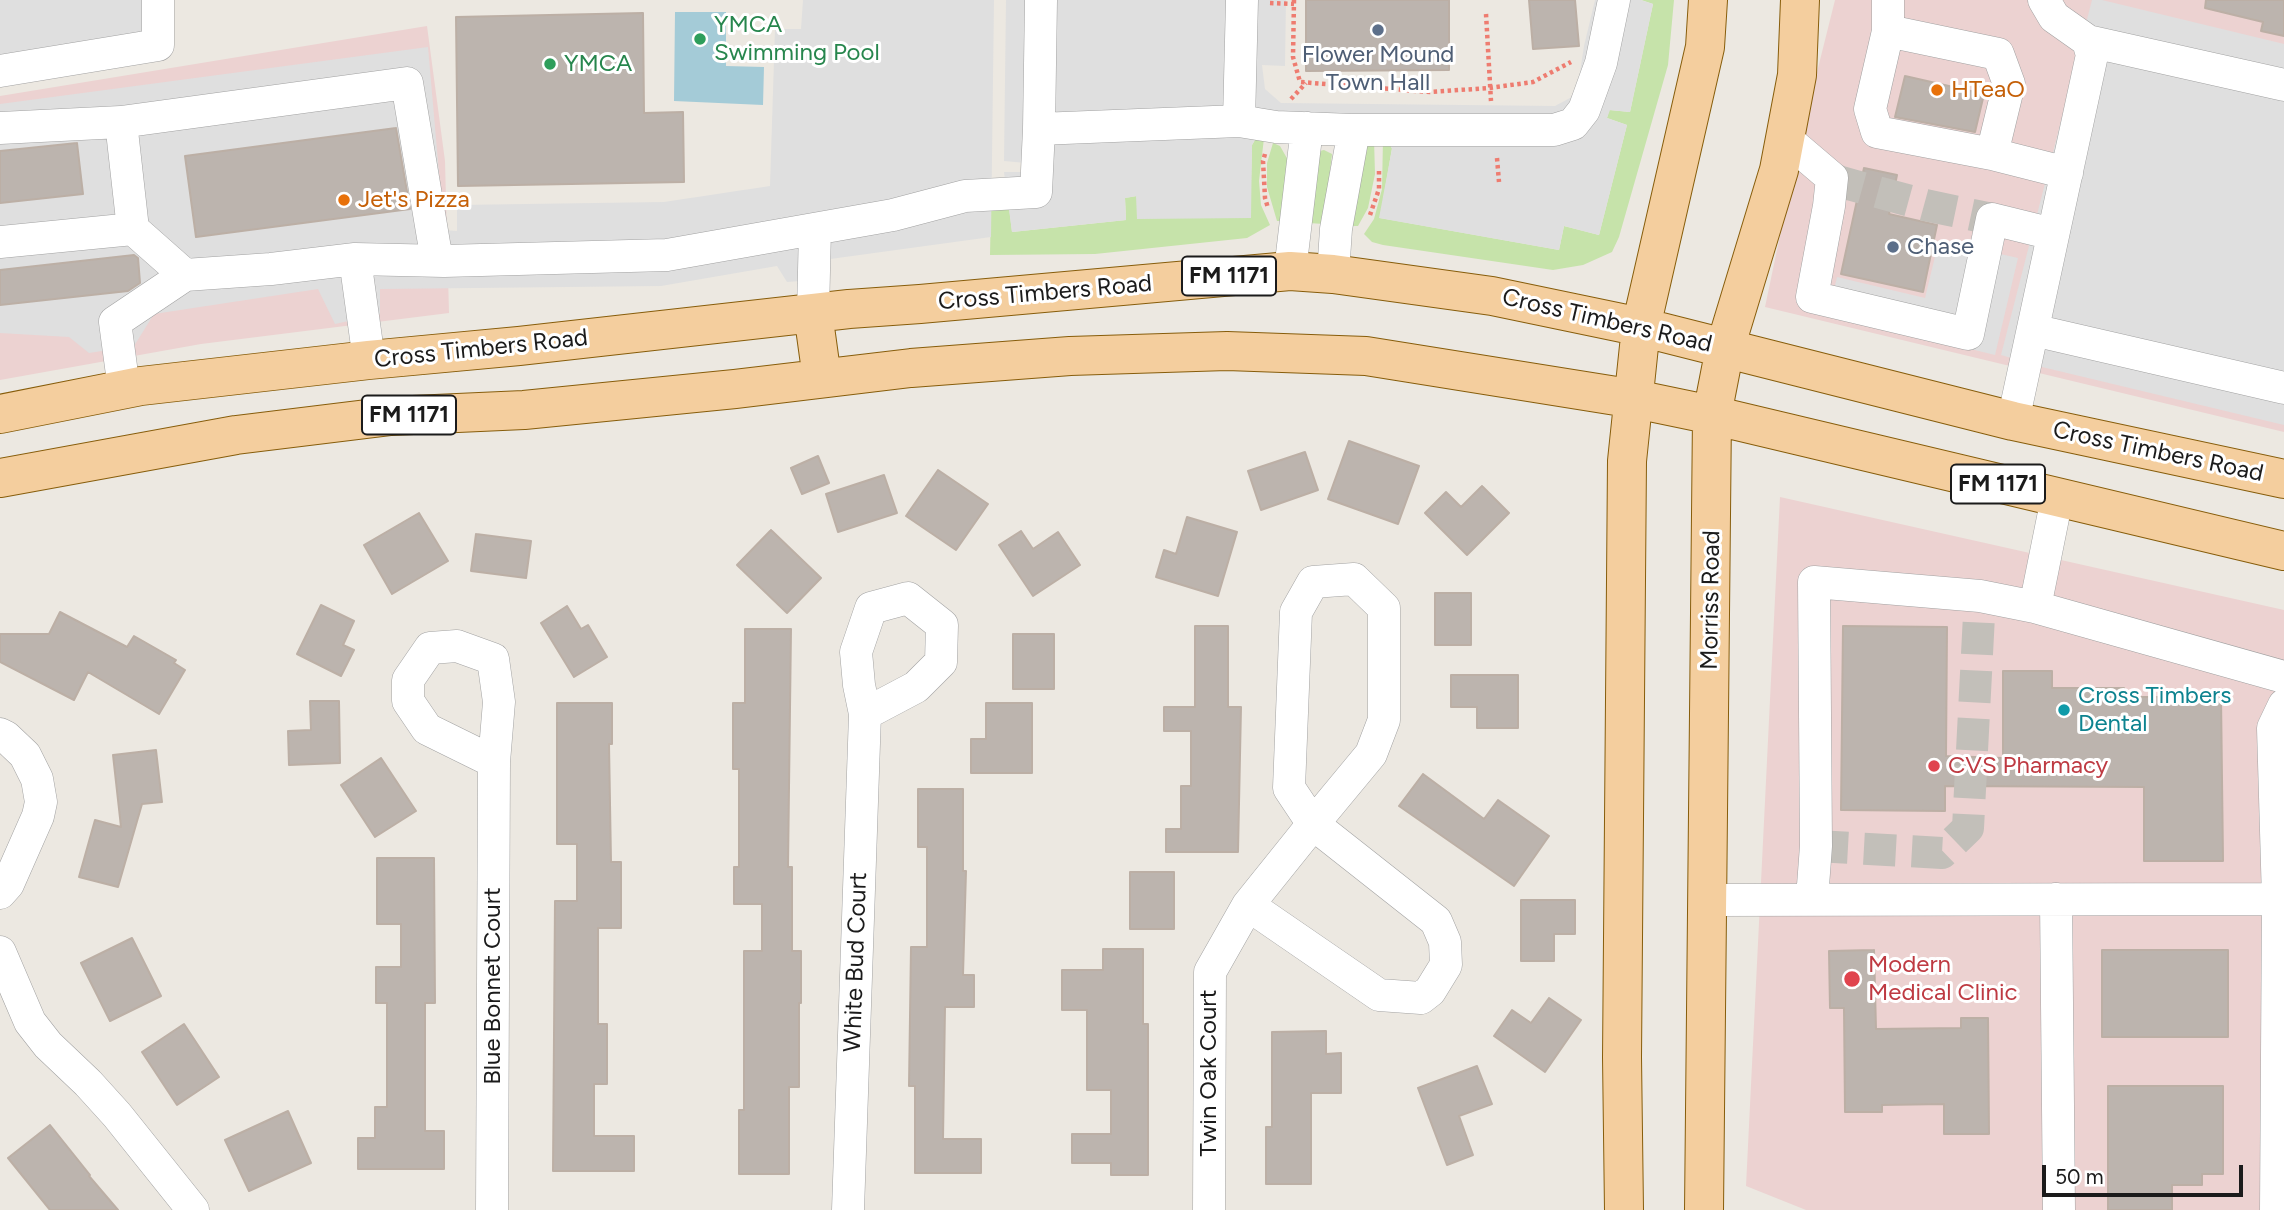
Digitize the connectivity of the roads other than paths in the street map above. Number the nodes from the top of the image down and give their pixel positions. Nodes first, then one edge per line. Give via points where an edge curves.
1 (158, 0) edge
2 (1041, 0) edge
3 (1614, 0) edge
4 (1708, 0) edge
5 (1800, 0) edge
6 (1888, 0) edge
7 (2044, 0) edge
8 (1251, 2) edge
9 (1888, 31) junction
10 (2088, 41) junction
11 (0, 71) edge
12 (2284, 85) edge
13 (1239, 121) junction
14 (121, 122) junction
15 (0, 128) edge
16 (1307, 128) junction
17 (1039, 129) junction
18 (1354, 130) junction
19 (1785, 138) junction
20 (1992, 154) junction
21 (2067, 173) junction
22 (133, 229) junction
23 (815, 229) junction
24 (2053, 234) junction
25 (0, 242) edge
26 (355, 259) junction
27 (437, 261) junction
28 (1290, 271) junction
29 (1333, 274) junction
30 (185, 275) junction
31 (813, 313) junction
32 (1641, 327) junction
33 (2033, 330) junction
34 (1725, 348) junction
35 (369, 360) junction
36 (822, 378) junction
37 (2284, 388) edge
38 (124, 389) junction
39 (1634, 399) junction
40 (0, 414) edge
41 (1713, 415) junction
42 (2013, 421) junction
43 (236, 435) junction
44 (0, 478) edge
45 (2284, 479) edge
46 (2057, 498) junction
47 (2284, 551) edge
48 (2035, 607) junction
49 (2284, 677) edge
50 (2284, 705) edge
51 (865, 715) dead end
52 (0, 734) edge
53 (494, 762) dead end
54 (1313, 824) junction
55 (0, 893) edge
56 (1811, 899) junction
57 (2056, 899) junction
58 (2281, 899) edge
59 (1707, 900) junction
60 (1248, 905) junction
61 (0, 952) edge
62 (2276, 1207) edge
63 (194, 1210) edge
64 (492, 1210) edge
65 (848, 1210) edge
66 (1209, 1210) edge
67 (1624, 1210) edge
68 (1704, 1210) edge
69 (2059, 1210) edge

1 - 11 street via 158,45
2 - 17 street
3 - 18 street via 1601,63 1584,110 1573,124 1554,130
4 - 32 main road via 1705,47
5 - 19 main road, Morriss Road via 1797,75
6 - 9 street
7 - 10 street via 2054,16
8 - 13 street
9 - 20 street via 1998,54 2009,85
9 - 20 street via 1870,109 1877,132
10 - 12 street
10 - 21 street via 2092,55
13 - 16 street
13 - 17 street
14 - 15 street
14 - 22 street
14 - 27 street via 407,83
16 - 18 street
16 - 28 street
17 - 23 street via 1036,192 965,196
18 - 29 street via 1336,229
19 - 24 street via 1832,178 1812,297 1968,334 1992,219
19 - 34 main road, Morriss Road
20 - 21 street
21 - 24 street
22 - 25 street
22 - 30 street
23 - 27 street via 667,255
23 - 31 street
24 - 33 street
26 - 27 street
26 - 30 street
26 - 35 street
28 - 29 main road, Cross Timbers Road / FM 1171
28 - 31 main road, Cross Timbers Road / FM 1171
29 - 32 main road, Cross Timbers Road / FM 1171 via 1492,296
30 - 38 street via 115,322
31 - 35 main road, Cross Timbers Road / FM 1171
31 - 36 main road
32 - 34 main road, Cross Timbers Road / FM 1171
32 - 39 main road
33 - 37 street
33 - 42 street
34 - 41 main road, Morriss Road
34 - 42 main road, Cross Timbers Road / FM 1171
35 - 38 main road, Cross Timbers Road / FM 1171
35 - 43 main road via 378,370 379,380 371,392 283,414
36 - 39 main road, FM 1171 via 1057,357 1227,351 1366,356
36 - 43 main road, FM 1171 via 524,410 391,416
38 - 40 main road, Cross Timbers Road / FM 1171
39 - 41 main road, FM 1171
39 - 67 main road via 1627,461
41 - 46 main road, FM 1171
41 - 59 main road, Morriss Road
42 - 45 main road, Cross Timbers Road / FM 1171
43 - 44 main road, FM 1171
46 - 47 main road, FM 1171
46 - 48 street
48 - 49 street
48 - 56 street via 1980,596 1814,582 1816,846
50 - 58 street via 2273,728
51 - 65 street, White Bud Court
52 - 55 street via 25,755 37,779 41,802 13,873
53 - 64 street, Blue Bonnet Court
54 - 54 street, Twin Oak Court via 1371,754 1384,720 1384,608 1354,579 1313,582 1296,612 1289,788
54 - 60 street, Twin Oak Court
54 - 60 street, Twin Oak Court via 1436,921 1445,942 1446,965 1430,991 1421,998 1379,995
56 - 57 street
56 - 59 street
57 - 58 street
57 - 69 street
58 - 62 street
59 - 68 main road, Morriss Road
60 - 66 street, Twin Oak Court via 1210,972
61 - 63 street via 30,1022 117,1115

